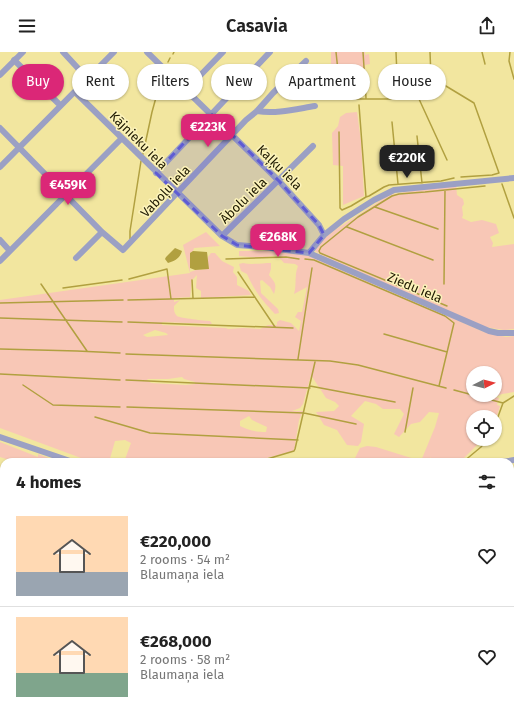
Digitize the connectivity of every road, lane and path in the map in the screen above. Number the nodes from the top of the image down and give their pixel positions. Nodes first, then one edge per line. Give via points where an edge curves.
1 (23, 52) edge
2 (63, 52) edge
3 (114, 52) edge
4 (147, 52) edge
5 (223, 52) edge
6 (270, 52) edge
7 (14, 60) junction
8 (306, 61) dead end
9 (74, 64) edge
10 (102, 64) edge
11 (159, 64) edge
12 (203, 73) edge
13 (0, 75) edge
14 (72, 94) edge
15 (82, 100) edge
16 (196, 100) edge
17 (60, 106) junction
18 (315, 106) dead end
19 (257, 111) junction
20 (211, 114) junction
21 (0, 128) edge
22 (232, 136) junction
23 (122, 138) junction
24 (313, 146) dead end
25 (19, 147) junction
26 (0, 167) edge
27 (156, 172) junction
28 (514, 178) edge
29 (279, 181) junction
30 (178, 194) junction
31 (66, 195) junction
32 (102, 232) junction
33 (324, 235) junction
34 (222, 236) junction
35 (0, 240) edge
36 (10, 251) junction
37 (309, 253) junction
38 (76, 258) dead end
39 (0, 261) edge
40 (514, 333) edge
41 (0, 437) edge
42 (61, 458) edge

1 - 7 street
2 - 9 street
3 - 10 street
4 - 11 street, Kaļķu iela
5 - 12 street
6 - 20 street
7 - 13 street
7 - 17 street
8 - 19 street, Vaboļu iela
14 - 17 street
15 - 23 street, Kājnieku iela
16 - 20 street, Kaļķu iela
17 - 25 street
18 - 19 street via 284,112
19 - 22 street, Vaboļu iela
20 - 22 street, Kaļķu iela
20 - 27 street
21 - 25 street
22 - 29 street, Kaļķu iela
22 - 30 street, Vaboļu iela
23 - 27 street, Kājnieku iela
23 - 31 street
24 - 29 street, Ābolu iela
25 - 26 street
25 - 31 street
27 - 30 street, Kājnieku iela
28 - 33 street via 394,190 344,219
29 - 33 street, Kaļķu iela via 319,225
29 - 34 street, Ābolu iela
30 - 32 street, Vaboļu iela via 123,250
30 - 34 street, Kājnieku iela
31 - 32 street
31 - 36 street
32 - 38 street
33 - 37 street
34 - 37 street, Ziedu iela via 237,245
35 - 36 street
36 - 39 street
37 - 40 street, Ziedu iela via 489,331
41 - 42 street

